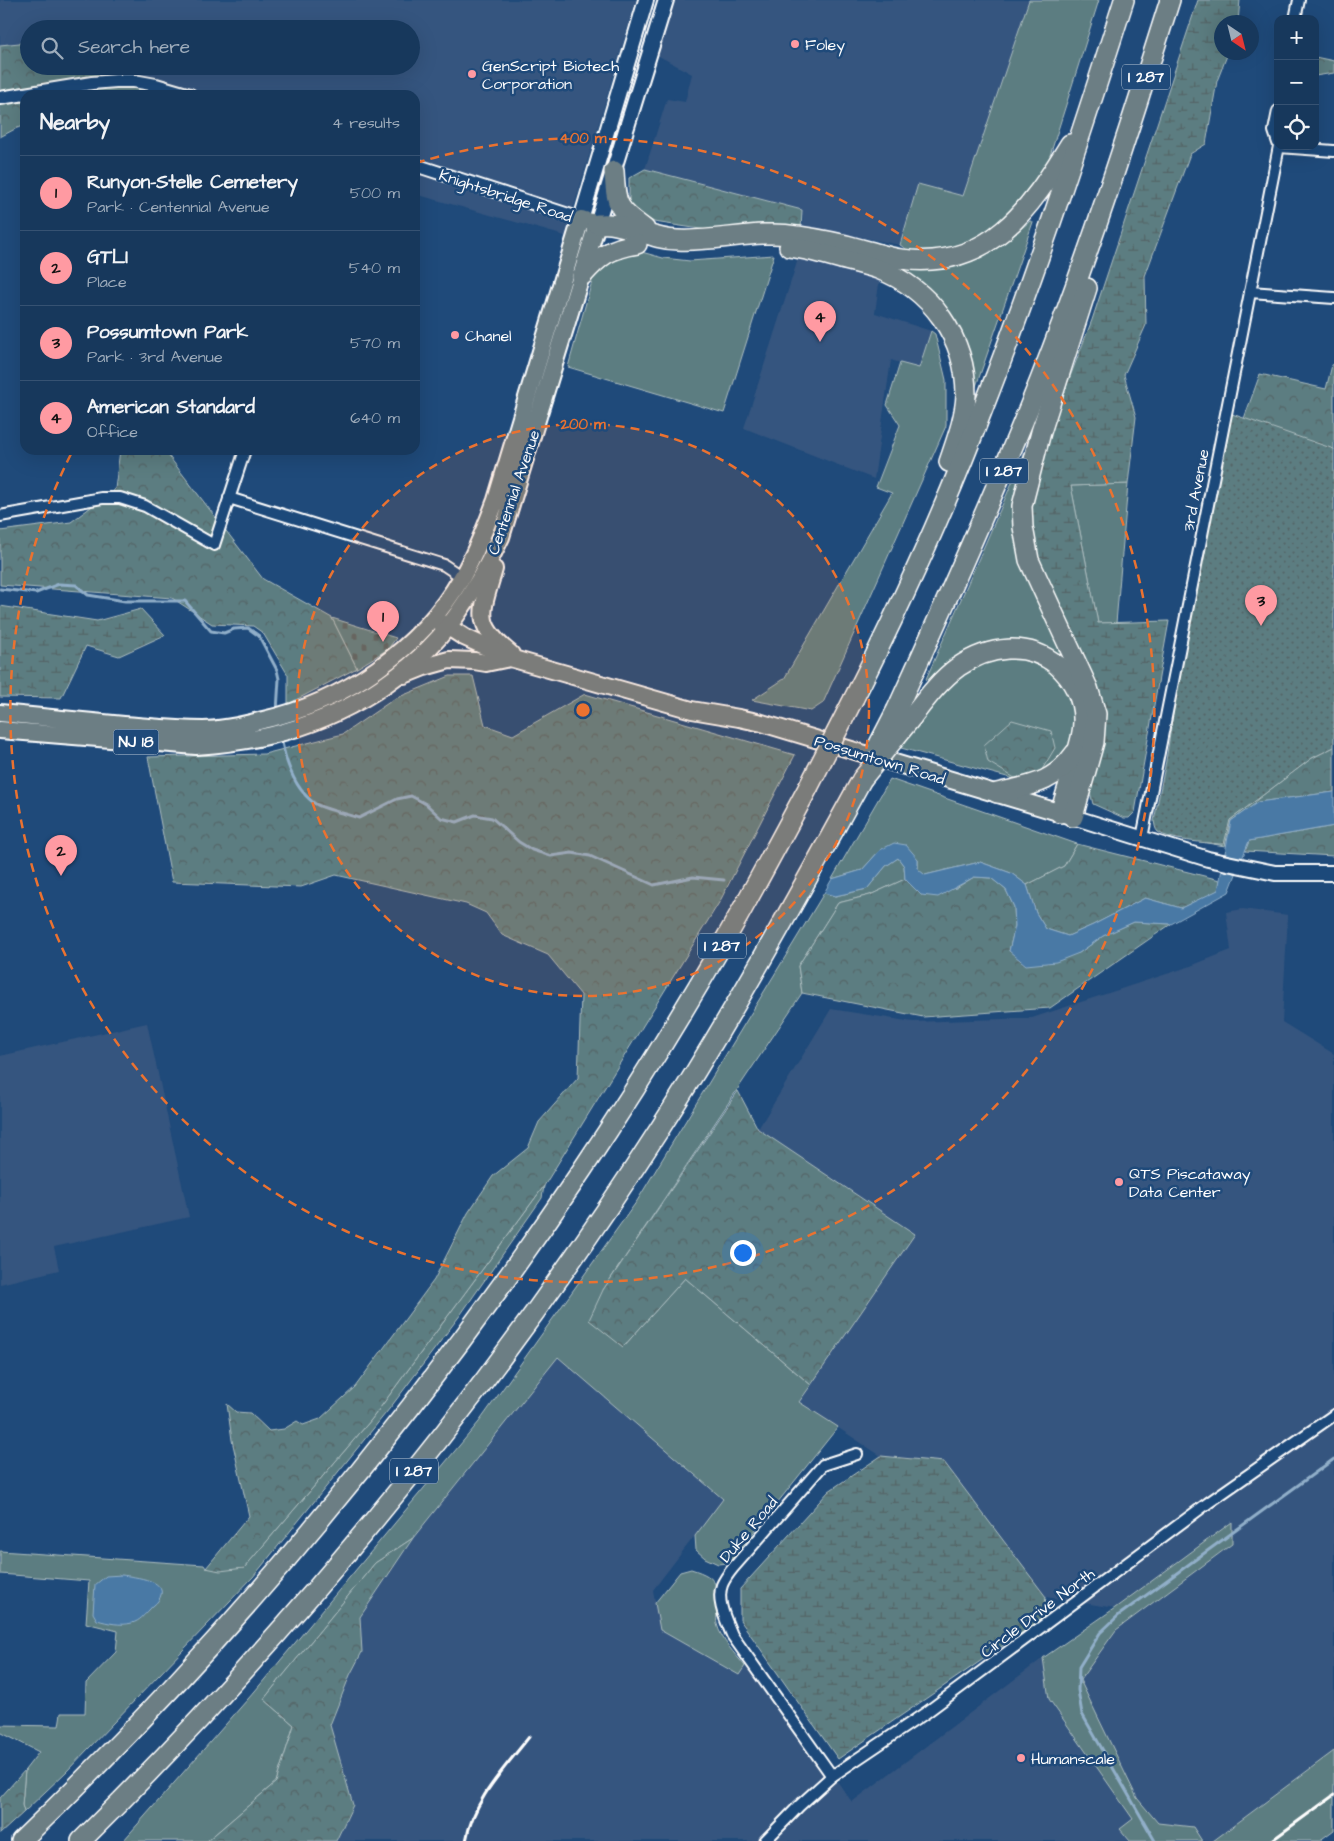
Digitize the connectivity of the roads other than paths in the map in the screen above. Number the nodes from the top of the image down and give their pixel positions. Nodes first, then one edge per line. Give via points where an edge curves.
1 (646, 0) edge
2 (666, 0) edge
3 (1124, 0) edge
4 (1170, 0) edge
5 (1299, 0) edge
6 (1296, 15) edge
7 (55, 90) edge
8 (173, 90) edge
9 (20, 95) edge
10 (0, 98) edge
11 (1086, 118) junction
12 (1277, 150) edge
13 (1319, 150) edge
14 (1334, 151) edge
15 (420, 167) edge
16 (614, 171) junction
17 (589, 222) junction
18 (1096, 226) junction
19 (654, 236) junction
20 (637, 244) junction
21 (582, 276) junction
22 (1250, 292) junction
23 (1334, 298) edge
24 (243, 455) edge
25 (948, 495) junction
26 (229, 498) junction
27 (0, 516) edge
28 (501, 537) junction
29 (462, 577) junction
30 (434, 617) junction
31 (447, 627) junction
32 (514, 659) junction
33 (388, 682) junction
34 (904, 713) junction
35 (0, 714) edge
36 (292, 721) junction
37 (270, 727) junction
38 (0, 730) edge
39 (1078, 748) junction
40 (997, 793) junction
41 (1066, 815) junction
42 (1142, 838) junction
43 (1334, 873) edge
44 (1334, 1415) edge
45 (857, 1454) dead end
46 (832, 1776) junction
47 (21, 1841) edge
48 (81, 1841) edge
49 (765, 1841) edge

1 - 17 main road, Centennial Avenue
2 - 16 main road, Centennial Avenue
3 - 11 highway, I 287
4 - 18 highway, I 287
5 - 6 street
7 - 8 street via 134,81
9 - 10 street
11 - 19 highway via 1046,183 1014,222 982,245 949,258 899,259 797,235 774,233 685,240
11 - 25 highway, I 287 via 982,414
12 - 22 street, 3rd Avenue
13 - 14 street
15 - 17 street, Knightsbridge Road
16 - 17 main road, Centennial Avenue
16 - 19 highway via 615,198 620,208
17 - 19 highway via 614,224
17 - 20 highway via 610,235
17 - 21 highway, Centennial Avenue
17 - 29 highway, Centennial Avenue via 496,500
18 - 34 highway, I 287 via 1060,328
18 - 41 highway via 1101,245 1041,432 1022,506 1022,527 1029,560 1088,688 1096,714 1094,742
20 - 21 highway via 608,252
20 - 25 highway via 660,251 680,252 770,246 802,249 877,268 906,283 939,312 960,352 964,370 966,396 963,418 942,481
21 - 28 highway, Centennial Avenue
22 - 23 street
22 - 42 street, 3rd Avenue
24 - 26 street
25 - 47 highway, I 287, bridge via 884,638 808,788 722,944 572,1185 439,1370 351,1482 142,1719
26 - 27 street via 214,545 145,506 120,498 102,498
26 - 29 street via 444,565
28 - 31 highway, Centennial Avenue via 478,584
28 - 32 highway via 483,604 483,620 490,635
29 - 30 highway, Centennial Avenue
30 - 31 highway, Possumtown Road
30 - 36 highway, Centennial Avenue / NJ 18 via 401,650 366,676
31 - 32 highway, Possumtown Road via 480,646
31 - 33 highway, Centennial Avenue / NJ 18
32 - 33 highway via 486,663 449,660
32 - 40 highway, Possumtown Road via 692,710 762,723
33 - 36 highway, Centennial Avenue / NJ 18 via 320,720
34 - 39 highway via 958,667 971,660 997,650 1025,649 1047,658 1072,682 1078,694 1083,721
34 - 48 highway, I 287, bridge via 862,779 778,932 662,1124 496,1365 393,1497 310,1596 217,1700
35 - 37 highway, Centennial Avenue / NJ 18 via 205,730
36 - 37 highway, Centennial Avenue / NJ 18
37 - 38 highway, Centennial Avenue / NJ 18 via 229,743 196,746
39 - 40 highway via 1054,776 1033,785
39 - 41 highway
40 - 41 highway, Possumtown Road
41 - 42 main road, Possumtown Road
42 - 43 main road, Possumtown Road via 1208,859 1275,873
44 - 46 street, Circle Drive North via 1208,1503 927,1712
45 - 46 street, Duke Road via 823,1465 732,1568 722,1585 724,1617 732,1635
46 - 49 street, Circle Drive North

